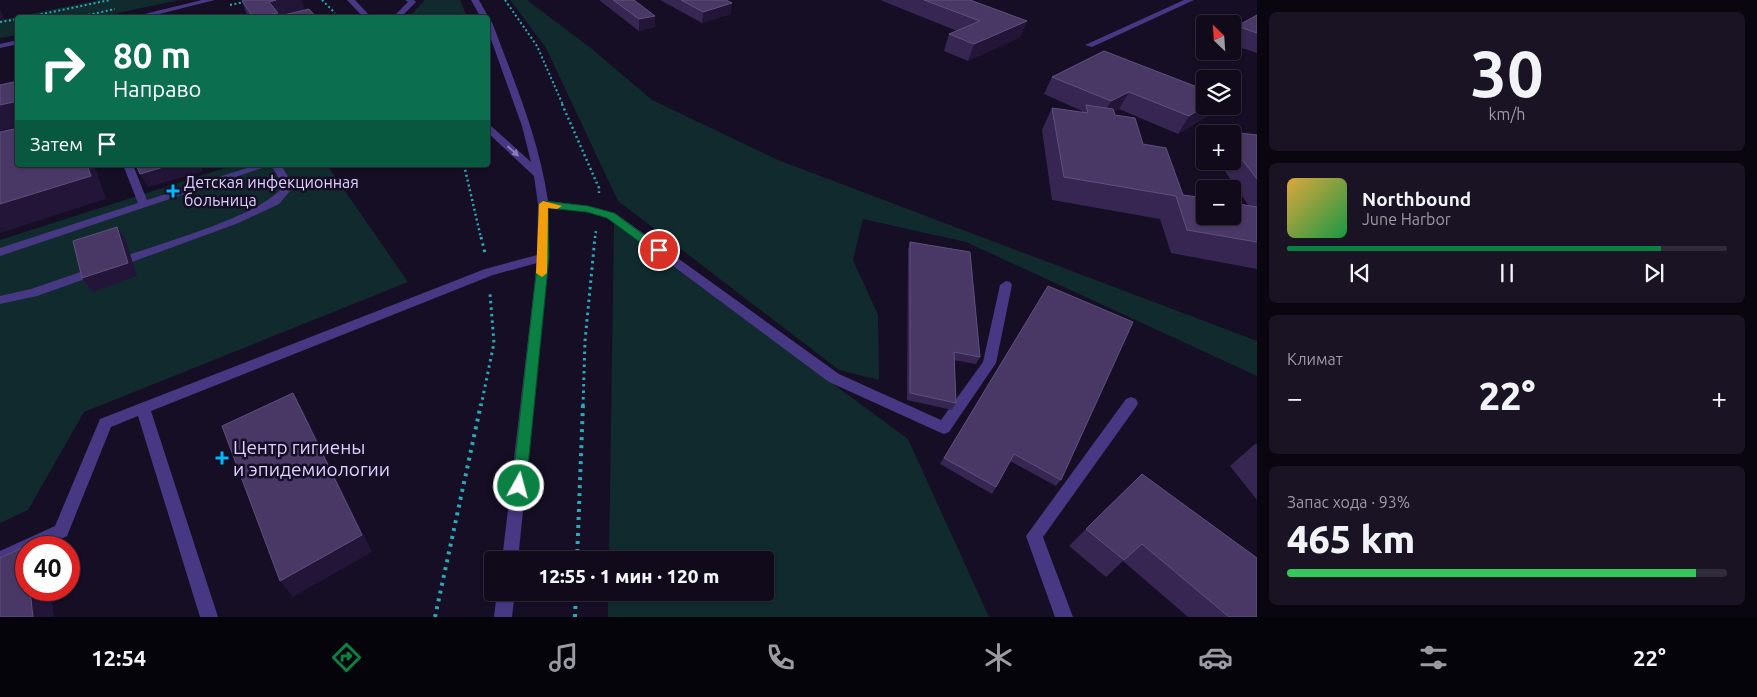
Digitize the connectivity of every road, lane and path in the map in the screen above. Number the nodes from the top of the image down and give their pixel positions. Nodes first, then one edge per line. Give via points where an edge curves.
1 (110, 0) edge
2 (212, 0) edge
3 (322, 0) edge
4 (351, 0) edge
5 (409, 0) edge
6 (475, 0) edge
7 (505, 0) edge
8 (1190, 0) edge
9 (38, 15) edge
10 (144, 15) edge
11 (336, 15) edge
12 (366, 15) edge
13 (398, 15) edge
14 (483, 15) edge
15 (15, 20) edge
16 (0, 22) edge
17 (490, 27) edge
18 (15, 43) edge
19 (1089, 45) dead end
20 (0, 46) edge
21 (490, 130) edge
22 (129, 167) edge
23 (260, 167) edge
24 (277, 167) edge
25 (464, 167) edge
26 (539, 175) junction
27 (144, 204) junction
28 (543, 204) junction
29 (598, 211) junction
30 (0, 252) edge
31 (543, 257) junction
32 (489, 272) junction
33 (1006, 285) dead end
34 (0, 300) edge
35 (1131, 403) dead end
36 (144, 408) junction
37 (511, 551) edge
38 (578, 551) edge
39 (0, 560) edge
40 (505, 601) edge
41 (576, 601) edge
42 (209, 617) edge
43 (434, 617) edge
44 (503, 617) edge
45 (575, 617) edge
46 (1064, 617) edge

1 - 9 path
2 - 10 street
3 - 11 path
4 - 12 street
5 - 13 street via 412,2
6 - 14 street
7 - 29 path via 537,46 599,188
8 - 19 street
15 - 16 path
17 - 26 street via 527,126
18 - 20 street
21 -> 26 street
22 - 27 street
23 - 27 street
24 - 34 street via 285,180 285,190 275,202 232,222 33,293
25 - 32 path
26 - 28 street
27 - 30 street
28 - 29 street
28 - 31 street
29 - 33 street via 611,215 834,378 944,428 989,363
29 - 38 path via 585,341
31 - 32 street
31 - 37 street
32 - 36 street
32 - 43 path via 494,343
35 - 46 street via 1034,536
36 - 39 street via 105,423 61,531
36 - 42 street
40 - 44 street
41 - 45 path

